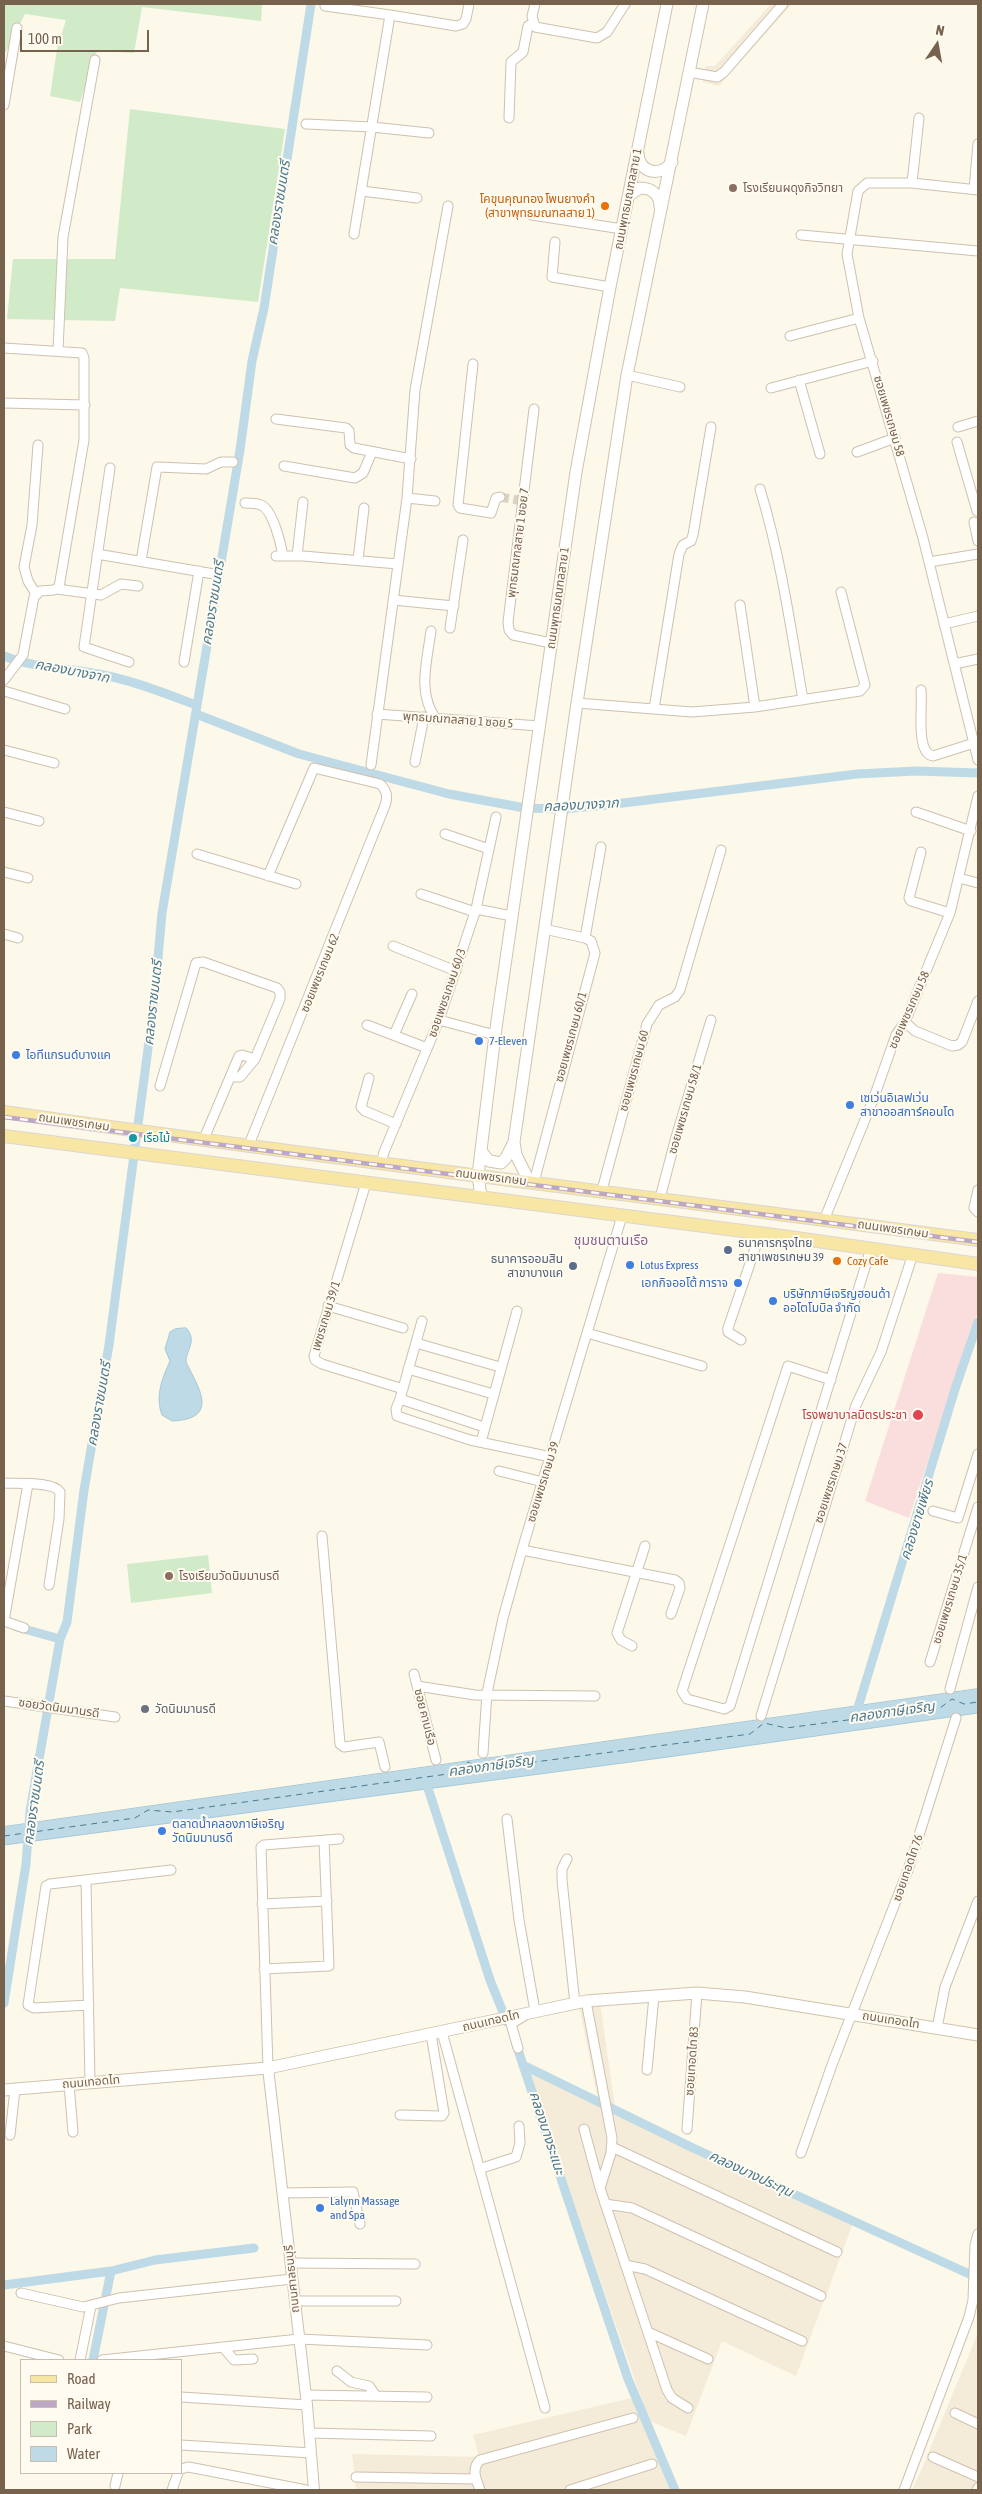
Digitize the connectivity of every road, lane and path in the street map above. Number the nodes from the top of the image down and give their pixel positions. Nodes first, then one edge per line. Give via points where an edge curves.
1 (469, 4) edge
2 (535, 4) edge
3 (625, 4) edge
4 (703, 4) edge
5 (783, 4) edge
6 (663, 5) edge
7 (325, 6) dead end
8 (390, 15) junction
9 (533, 23) junction
10 (18, 28) dead end
11 (94, 60) dead end
12 (689, 72) junction
13 (4, 105) edge
14 (509, 118) dead end
15 (919, 118) dead end
16 (306, 124) dead end
17 (372, 127) junction
18 (429, 133) dead end
19 (978, 144) edge
20 (638, 149) junction
21 (674, 155) junction
22 (912, 182) junction
23 (976, 190) edge
24 (362, 191) junction
25 (629, 195) junction
26 (417, 198) dead end
27 (448, 206) dead end
28 (660, 210) junction
29 (532, 215) dead end
30 (622, 229) junction
31 (354, 234) dead end
32 (801, 235) dead end
33 (849, 239) junction
34 (555, 242) dead end
35 (978, 251) edge
36 (610, 287) junction
37 (859, 318) junction
38 (790, 336) dead end
39 (4, 348) edge
40 (58, 351) junction
41 (874, 361) junction
42 (473, 364) dead end
43 (627, 375) junction
44 (799, 380) junction
45 (680, 387) dead end
46 (771, 388) dead end
47 (4, 403) edge
48 (85, 405) junction
49 (534, 410) dead end
50 (276, 419) dead end
51 (978, 422) edge
52 (711, 427) dead end
53 (958, 427) dead end
54 (895, 438) junction
55 (957, 442) dead end
56 (38, 445) dead end
57 (372, 452) junction
58 (857, 452) dead end
59 (820, 454) dead end
60 (411, 459) junction
61 (233, 462) dead end
62 (284, 466) dead end
63 (110, 468) dead end
64 (760, 489) dead end
65 (500, 497) dead end
66 (407, 498) junction
67 (435, 501) dead end
68 (303, 502) dead end
69 (245, 503) dead end
70 (364, 508) dead end
71 (978, 510) edge
72 (974, 522) dead end
73 (463, 540) dead end
74 (978, 541) edge
75 (97, 554) junction
76 (978, 554) edge
77 (297, 556) junction
78 (358, 560) junction
79 (141, 562) junction
80 (929, 562) junction
81 (398, 564) junction
82 (198, 571) junction
83 (214, 574) dead end
84 (138, 586) dead end
85 (58, 589) junction
86 (841, 592) dead end
87 (36, 594) junction
88 (92, 594) junction
89 (392, 600) junction
90 (740, 605) dead end
91 (454, 606) junction
92 (978, 616) edge
93 (944, 624) junction
94 (450, 628) dead end
95 (431, 632) dead end
96 (551, 643) junction
97 (978, 659) edge
98 (129, 662) dead end
99 (184, 662) dead end
100 (954, 664) junction
101 (4, 680) edge
102 (921, 690) dead end
103 (4, 691) edge
104 (803, 700) junction
105 (577, 703) junction
106 (755, 707) junction
107 (65, 709) dead end
108 (654, 709) junction
109 (377, 714) junction
110 (424, 718) junction
111 (436, 718) junction
112 (539, 726) junction
113 (974, 744) junction
114 (4, 750) edge
115 (978, 760) edge
116 (415, 762) dead end
117 (54, 763) dead end
118 (371, 765) dead end
119 (978, 796) edge
120 (4, 812) edge
121 (916, 812) dead end
122 (496, 817) dead end
123 (39, 821) dead end
124 (971, 831) junction
125 (445, 834) dead end
126 (601, 847) dead end
127 (489, 849) junction
128 (721, 850) dead end
129 (921, 852) dead end
130 (197, 854) dead end
131 (4, 872) edge
132 (268, 876) junction
133 (28, 878) dead end
134 (959, 878) junction
135 (978, 883) edge
136 (296, 884) dead end
137 (421, 894) dead end
138 (475, 910) junction
139 (950, 913) junction
140 (512, 916) junction
141 (544, 929) junction
142 (4, 934) edge
143 (18, 938) dead end
144 (586, 938) junction
145 (393, 946) dead end
146 (456, 971) junction
147 (412, 994) dead end
148 (978, 1001) edge
149 (440, 1020) junction
150 (712, 1020) dead end
151 (904, 1022) junction
152 (367, 1025) dead end
153 (495, 1035) junction
154 (394, 1036) junction
155 (427, 1048) junction
156 (255, 1059) junction
157 (230, 1077) junction
158 (369, 1078) dead end
159 (160, 1086) dead end
160 (4, 1112) edge
161 (396, 1124) junction
162 (4, 1136) edge
163 (203, 1141) junction
164 (514, 1142) junction
165 (248, 1147) junction
166 (481, 1151) junction
167 (381, 1164) junction
168 (478, 1175) junction
169 (531, 1182) junction
170 (366, 1183) junction
171 (602, 1190) junction
172 (978, 1190) edge
173 (481, 1197) junction
174 (660, 1198) junction
175 (765, 1212) junction
176 (978, 1212) edge
177 (785, 1214) junction
178 (622, 1216) junction
179 (824, 1220) junction
180 (763, 1234) junction
181 (782, 1236) junction
182 (978, 1240) edge
183 (871, 1248) junction
184 (913, 1254) junction
185 (978, 1264) edge
186 (328, 1306) junction
187 (517, 1311) dead end
188 (422, 1321) dead end
189 (402, 1328) dead end
190 (587, 1332) junction
191 (741, 1340) dead end
192 (416, 1343) junction
193 (702, 1366) dead end
194 (500, 1367) junction
195 (408, 1368) junction
196 (831, 1380) junction
197 (402, 1388) junction
198 (493, 1394) junction
199 (400, 1399) junction
200 (484, 1427) junction
201 (481, 1442) junction
202 (978, 1454) edge
203 (550, 1457) junction
204 (499, 1471) dead end
205 (543, 1482) junction
206 (4, 1483) edge
207 (28, 1484) junction
208 (978, 1507) edge
209 (933, 1511) dead end
210 (322, 1536) dead end
211 (645, 1546) dead end
212 (522, 1550) junction
213 (636, 1572) junction
214 (50, 1585) dead end
215 (978, 1587) edge
216 (671, 1614) dead end
217 (4, 1621) edge
218 (24, 1628) dead end
219 (632, 1646) dead end
220 (930, 1662) dead end
221 (414, 1674) dead end
222 (418, 1686) junction
223 (950, 1689) dead end
224 (487, 1693) junction
225 (595, 1696) dead end
226 (4, 1701) edge
227 (760, 1716) dead end
228 (114, 1717) dead end
229 (956, 1718) dead end
230 (483, 1753) dead end
231 (436, 1760) dead end
232 (385, 1767) dead end
233 (507, 1819) dead end
234 (339, 1839) dead end
235 (324, 1840) junction
236 (567, 1859) dead end
237 (171, 1870) dead end
238 (86, 1881) junction
239 (327, 1901) junction
240 (978, 1901) edge
241 (262, 1904) junction
242 (264, 1969) junction
243 (697, 1993) junction
244 (654, 1996) junction
245 (580, 2002) junction
246 (89, 2005) junction
247 (532, 2012) junction
248 (852, 2014) junction
249 (937, 2028) junction
250 (436, 2033) junction
251 (978, 2035) edge
252 (518, 2048) dead end
253 (268, 2068) junction
254 (647, 2070) dead end
255 (90, 2082) junction
256 (69, 2084) junction
257 (9, 2089) edge
258 (400, 2115) dead end
259 (519, 2126) dead end
260 (584, 2129) dead end
261 (687, 2129) dead end
262 (73, 2132) dead end
263 (10, 2135) dead end
264 (612, 2147) junction
265 (800, 2153) dead end
266 (479, 2169) junction
267 (600, 2188) junction
268 (283, 2193) junction
269 (605, 2204) junction
270 (360, 2224) dead end
271 (978, 2234) edge
272 (977, 2245) edge
273 (837, 2252) dead end
274 (291, 2263) junction
275 (415, 2264) dead end
276 (625, 2265) junction
277 (292, 2279) junction
278 (21, 2293) dead end
279 (821, 2296) dead end
280 (295, 2301) junction
281 (396, 2301) dead end
282 (98, 2303) junction
283 (648, 2332) junction
284 (299, 2339) junction
285 (802, 2341) dead end
286 (427, 2345) dead end
287 (4, 2346) edge
288 (223, 2347) junction
289 (708, 2358) dead end
290 (55, 2359) edge
291 (80, 2359) edge
292 (129, 2359) edge
293 (253, 2359) dead end
294 (337, 2371) dead end
295 (376, 2396) junction
296 (182, 2397) edge
297 (427, 2397) dead end
298 (306, 2400) junction
299 (545, 2408) dead end
300 (688, 2408) dead end
301 (955, 2413) dead end
302 (633, 2418) dead end
303 (978, 2424) edge
304 (308, 2433) junction
305 (431, 2436) dead end
306 (182, 2445) edge
307 (311, 2453) junction
308 (934, 2457) dead end
309 (652, 2464) dead end
310 (182, 2469) edge
311 (118, 2474) edge
312 (178, 2474) edge
313 (356, 2477) dead end
314 (978, 2477) edge
315 (476, 2479) junction
316 (115, 2486) dead end
317 (172, 2490) edge
318 (306, 2490) edge
319 (314, 2490) edge
320 (480, 2490) edge
321 (570, 2490) edge
322 (904, 2490) edge

1 - 8 street via 466,19 456,26
2 - 9 street
3 - 9 street via 607,32 597,38 543,29
4 - 12 main road
5 - 12 street via 724,72 717,77
6 - 20 main road, ถนนพุทธมณฑลสาย 1
7 - 8 street
8 - 17 street
9 - 14 street via 528,26 523,52 511,62
10 - 13 street
11 - 40 street via 63,237
12 - 21 main road
15 - 22 street
16 - 17 street
17 - 18 street
17 - 24 street
19 - 23 street
20 - 21 main road via 643,167 654,172 667,168
20 - 25 main road, ถนนพุทธมณฑลสาย 1
21 - 28 main road
22 - 23 street, ซอยเพชรเกษม 58
22 - 33 street, ซอยเพชรเกษม 58 via 862,185
24 - 26 street
24 - 31 street
25 - 28 main road via 640,188 651,190 660,201
25 - 30 main road, ถนนพุทธมณฑลสาย 1
27 - 60 street via 415,390
28 - 43 main road
29 - 30 street
30 - 36 main road, ถนนพุทธมณฑลสาย 1
32 - 33 street
33 - 35 street
33 - 37 street, ซอยเพชรเกษม 58 via 847,254
34 - 36 street via 552,277
36 - 96 main road, ถนนพุทธมณฑลสาย 1 via 576,472
37 - 38 street
37 - 41 street, ซอยเพชรเกษม 58
39 - 40 street
40 - 48 street via 82,353
41 - 44 street
41 - 54 street, ซอยเพชรเกษม 58
42 - 65 street via 458,505 491,513 496,498
43 - 45 street
43 - 105 main road
44 - 46 street
44 - 59 street
47 - 48 street
48 - 85 street via 84,440
49 - 96 street, พุทธมณฑลสาย 1 ซอย 7 via 520,501 508,622 513,635
50 - 57 street via 346,428 350,445
51 - 53 street
52 - 108 street via 693,535 691,541 683,545 680,554
54 - 58 street
54 - 80 street, ซอยเพชรเกษม 58
55 - 71 street
56 - 87 street via 32,525 24,567
57 - 60 street
57 - 62 street via 363,473 356,478
60 - 66 street
61 - 79 street via 221,462 206,469 157,467
63 - 75 street
64 - 104 street via 780,565
66 - 67 street
66 - 81 street
68 - 77 street
69 - 77 street via 266,508 278,534 279,556
70 - 78 street
72 - 74 street
73 - 91 street
75 - 79 street
75 - 88 street
76 - 80 street
77 - 78 street
78 - 81 street
79 - 82 street
80 - 93 street, ซอยเพชรเกษม 58
81 - 89 street
82 - 83 street
82 - 99 street
84 - 88 street via 121,584 102,595
85 - 87 street
85 - 88 street
86 - 104 street via 865,685 860,691
87 - 101 street via 23,655
88 - 98 street via 84,647
89 - 91 street
89 - 109 street
90 - 106 street
91 - 94 street
92 - 93 street
93 - 100 street, ซอยเพชรเกษม 58
95 - 111 street via 424,689 428,708
96 - 112 main road, ถนนพุทธมณฑลสาย 1
97 - 100 street
100 - 113 street, ซอยเพชรเกษม 58
102 - 113 street via 924,751 933,756
103 - 107 street
104 - 106 street
105 - 108 street
105 - 141 main road
106 - 108 street via 692,712
109 - 110 street, พุทธมณฑลสาย 1 ซอย 5
109 - 118 street
110 - 111 street, พุทธมณฑลสาย 1 ซอย 5
110 - 116 street
111 - 112 street, พุทธมณฑลสาย 1 ซอย 5
112 - 140 main road, ถนนพุทธมณฑลสาย 1
113 - 115 street, ซอยเพชรเกษม 58
114 - 117 street
119 - 124 street, ซอยเพชรเกษม 58
120 - 123 street
121 - 124 street
122 - 127 street, ซอยเพชรเกษม 60/3
124 - 134 street, ซอยเพชรเกษม 58
125 - 127 street
126 - 144 street
127 - 138 street, ซอยเพชรเกษม 60/3
128 - 171 street, ซอยเพชรเกษม 60 via 680,990 675,997 659,1004 647,1024
129 - 139 street via 909,898
130 - 132 street
131 - 133 street
132 - 136 street
132 - 165 street, ซอยเพชรเกษม 62 via 314,768 380,784 386,789 388,798
134 - 135 street
134 - 139 street, ซอยเพชรเกษม 58
137 - 138 street
138 - 140 street
138 - 146 street, ซอยเพชรเกษม 60/3
139 - 151 street, ซอยเพชรเกษม 58
140 - 153 main road, ถนนพุทธมณฑลสาย 1
141 - 144 street
141 - 164 main road
142 - 143 street
144 - 169 street, ซอยเพชรเกษม 60/1 via 591,941 595,953
145 - 146 street
146 - 149 street, ซอยเพชรเกษม 60/3
147 - 154 street
148 - 151 street via 958,1045 952,1046 915,1031
149 - 153 street
149 - 155 street, ซอยเพชรเกษม 60/3
150 - 174 street, ซอยเพชรเกษม 58/1
151 - 179 street, ซอยเพชรเกษม 58 via 896,1035
152 - 154 street
153 - 166 main road, ถนนพุทธมณฑลสาย 1
154 - 155 street
155 - 161 street, ซอยเพชรเกษม 60/3
156 - 157 street via 241,1076
156 - 157 street via 240,1055
156 - 159 street via 280,992 277,988 199,962 193,968
157 - 163 street
158 - 161 street via 361,1107
160 - 163 main road, ถนนเพชรเกษม
161 - 167 street, ซอยเพชรเกษม 60/3
162 - 170 main road, ถนนเพชรเกษม
163 - 165 main road, ถนนเพชรเกษม
164 - 166 main road via 501,1163 488,1161
164 - 169 main road via 516,1155
165 - 167 main road, ถนนเพชรเกษม
166 - 168 main road, ถนนพุทธมณฑลสาย 1
167 - 168 main road, ถนนเพชรเกษม
168 - 169 main road, ถนนเพชรเกษม
168 - 173 main road, ถนนพุทธมณฑลสาย 1
169 - 171 main road, ถนนเพชรเกษม
170 - 173 main road, ถนนเพชรเกษม
170 - 186 street, เพชรเกษม 39/1
171 - 174 main road, ถนนเพชรเกษม
172 - 176 street via 974,1208
173 - 178 main road, ถนนเพชรเกษม
174 - 175 main road, ถนนเพชรเกษม
175 - 177 main road, ถนนเพชรเกษม
175 - 180 main road via 774,1226 773,1231
177 - 179 main road, ถนนเพชรเกษม
177 - 181 main road via 778,1226
178 - 180 main road, ถนนเพชรเกษม
178 - 190 street, ซอยเพชรเกษม 39
179 - 182 main road, ถนนเพชรเกษม
180 - 181 main road, ถนนเพชรเกษม
180 - 191 street via 728,1328 728,1332
181 - 183 main road, ถนนเพชรเกษม
183 - 184 main road, ถนนเพชรเกษม
183 - 196 street
184 - 185 main road, ถนนเพชรเกษม
184 - 227 street, ซอยเพชรเกษม 37 via 882,1352 856,1405
186 - 189 street
186 - 197 street, เพชรเกษม 39/1 via 314,1350 315,1360
187 - 194 street
188 - 192 street
190 - 193 street
190 - 203 street, ซอยเพชรเกษม 39
192 - 194 street
192 - 195 street
194 - 198 street
195 - 197 street
195 - 198 street
196 - 196 street via 730,1706 724,1709 687,1699 682,1691 788,1366
197 - 199 street
198 - 200 street
199 - 200 street
199 - 201 street via 397,1416
200 - 201 street
201 - 203 street
202 - 209 street via 958,1518
203 - 205 street, ซอยเพชรเกษม 39
204 - 205 street
205 - 212 street, ซอยเพชรเกษม 39
206 - 207 street
207 - 214 street via 55,1487 60,1492
207 - 217 street
208 - 220 street, ซอยเพชรเกษม 35/1
210 - 232 street via 340,1744 344,1747 379,1742
211 - 213 street
212 - 213 street
212 - 224 street, ซอยเพชรเกษม 39
213 - 216 street via 679,1583
213 - 219 street via 617,1633 621,1640
215 - 223 street
217 - 218 street
221 - 222 street, ซอย คานเรือ
222 - 224 street via 474,1695
222 - 231 street, ซอย คานเรือ
224 - 225 street
224 - 230 street, ซอยเพชรเกษม 39
226 - 228 street, ซอยวัดนิมมานรดี
229 - 248 street, ซอยเทอดไท 76 via 908,1870
233 - 247 street
234 - 235 street
235 - 239 street
235 - 241 street via 264,1845 261,1848
236 - 245 street via 562,1880
237 - 238 street
238 - 246 street
238 - 246 street via 50,1884 45,1889 28,2005 34,2008
239 - 241 street
239 - 242 street via 329,1966
240 - 249 street via 945,1987
241 - 242 street
242 - 253 street
243 - 244 main road, ถนนเทอดไท
243 - 248 main road, ถนนเทอดไท via 760,1999
243 - 261 street, ซอยเทอดไท 83
244 - 245 main road, ถนนเทอดไท
244 - 254 street
245 - 247 main road, ถนนเทอดไท
245 - 264 street via 600,2077
246 - 255 street
247 - 250 main road, ถนนเทอดไท
247 - 252 street via 511,2024
248 - 249 main road, ถนนเทอดไท
248 - 265 street, ซอยเทอดไท 76
249 - 251 main road, ถนนเทอดไท
250 - 253 main road, ถนนเทอดไท
250 - 258 street via 444,2113 442,2116
250 - 266 street
253 - 255 main road, ถนนเทอดไท
253 - 268 street, ถนนศาลธนบุรี
255 - 256 main road, ถนนเทอดไท
256 - 257 main road, ถนนเทอดไท
256 - 262 street
257 - 263 street
259 - 266 street via 520,2143 516,2157
260 - 267 street
264 - 267 street
264 - 273 street
266 - 299 street
267 - 269 street
268 - 270 street via 353,2192
268 - 274 street, ถนนศาลธนบุรี
269 - 276 street
269 - 279 street via 632,2208
271 - 272 street
272 - 322 street via 973,2300 964,2333
274 - 275 street
274 - 277 street, ถนนศาลธนบุรี
276 - 283 street
276 - 285 street via 653,2273
277 - 280 street, ถนนศาลธนบุรี
277 - 282 street
278 - 282 street via 77,2306
280 - 281 street
280 - 284 street, ถนนศาลธนบุรี
282 - 291 street
283 - 289 street
283 - 300 street via 670,2395
284 - 286 street
284 - 288 street
284 - 298 street, ถนนศาลธนบุรี
287 - 290 street
288 - 292 street
288 - 293 street via 234,2360
294 - 295 street via 351,2382 369,2386
295 - 297 street
295 - 298 street
296 - 298 street
298 - 304 street, ถนนศาลธนบุรี
301 - 303 street
302 - 315 street via 480,2460 476,2465
304 - 305 street
304 - 307 street, ถนนศาลธนบุรี
306 - 307 street
307 - 319 street, ถนนศาลธนบุรี
308 - 314 street
309 - 321 street
310 - 318 street via 188,2467
311 - 316 street
312 - 317 street
313 - 315 street
315 - 320 street

